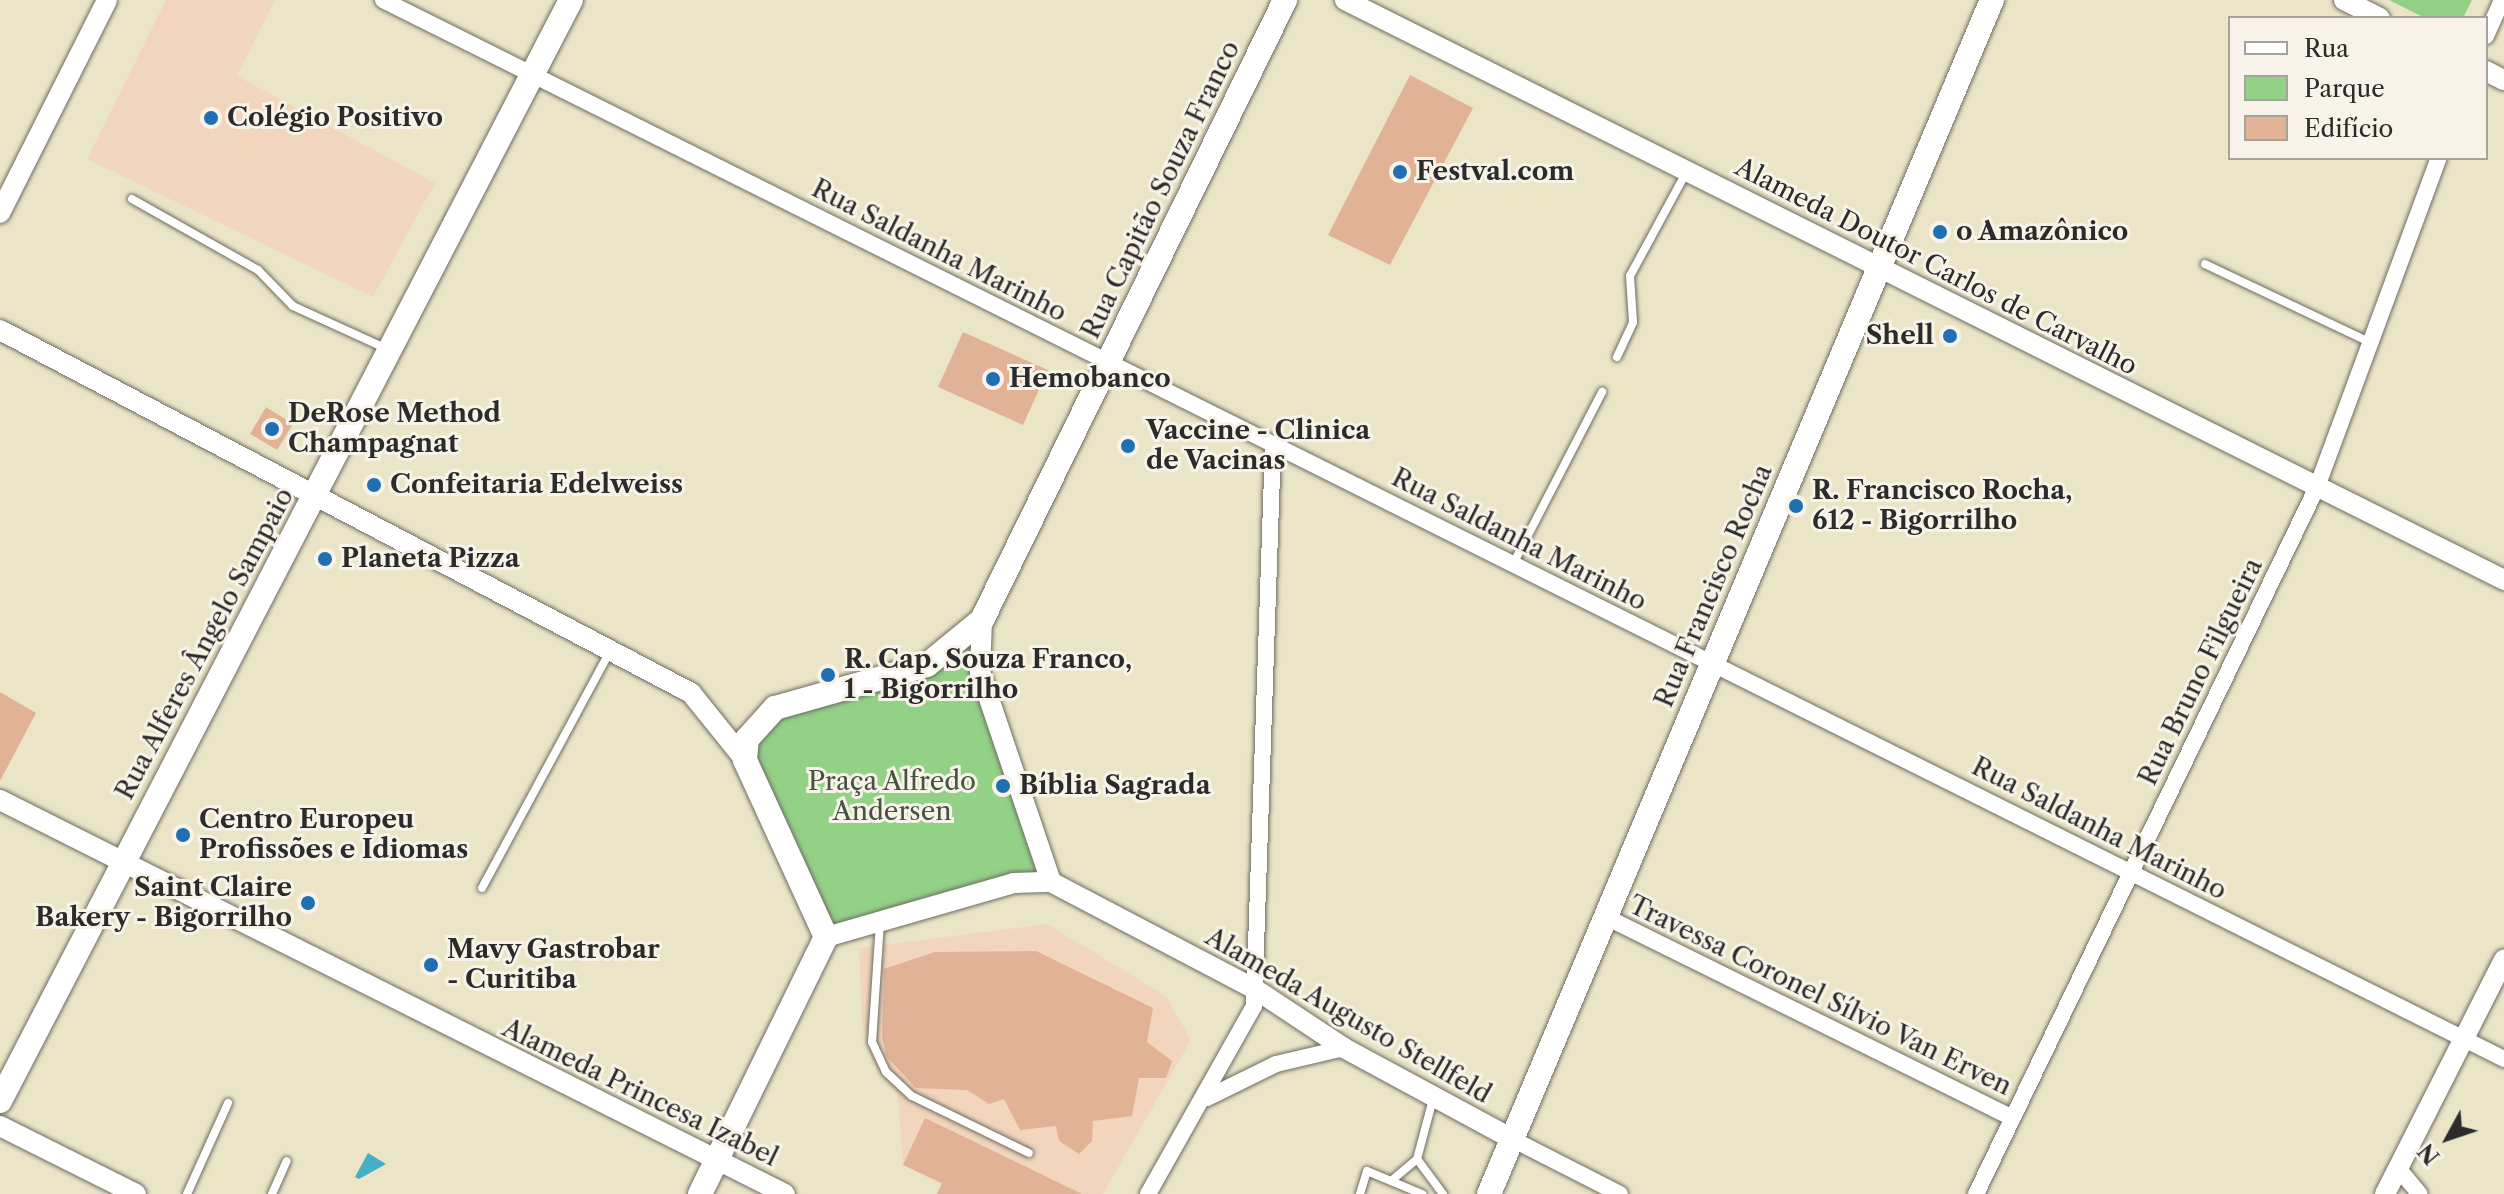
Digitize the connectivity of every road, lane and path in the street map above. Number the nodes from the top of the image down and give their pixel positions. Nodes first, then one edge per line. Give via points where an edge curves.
1 (107, 0) edge
2 (383, 0) edge
3 (571, 0) edge
4 (1285, 0) edge
5 (1345, 0) edge
6 (1992, 0) edge
7 (2344, 0) edge
8 (2502, 0) edge
9 (2376, 16) edge
10 (2488, 32) edge
11 (532, 74) junction
12 (2438, 160) edge
13 (1687, 171) junction
14 (132, 199) dead end
15 (0, 213) edge
16 (2205, 264) dead end
17 (1879, 267) junction
18 (0, 330) edge
19 (2372, 344) junction
20 (389, 350) junction
21 (1617, 357) dead end
22 (1108, 362) junction
23 (1602, 392) dead end
24 (1273, 444) junction
25 (2317, 487) junction
26 (314, 495) junction
27 (1513, 564) junction
28 (2504, 580) edge
29 (982, 620) junction
30 (610, 650) junction
31 (1712, 663) junction
32 (745, 760) junction
33 (0, 800) edge
34 (122, 864) junction
35 (2131, 872) junction
36 (1051, 882) junction
37 (482, 888) dead end
38 (1606, 917) junction
39 (880, 921) junction
40 (826, 937) junction
41 (2504, 961) edge
42 (1255, 989) junction
43 (2461, 1037) junction
44 (1344, 1048) junction
45 (2504, 1059) edge
46 (1433, 1097) junction
47 (1205, 1099) junction
48 (0, 1101) edge
49 (228, 1103) dead end
50 (2012, 1118) junction
51 (0, 1126) edge
52 (1512, 1139) junction
53 (1029, 1153) dead end
54 (1417, 1159) junction
55 (717, 1160) junction
56 (287, 1161) dead end
57 (2397, 1167) junction
58 (1391, 1181) junction
59 (1431, 1190) edge
60 (136, 1194) edge
61 (187, 1194) edge
62 (272, 1194) edge
63 (700, 1194) edge
64 (785, 1194) edge
65 (1148, 1194) edge
66 (1360, 1194) edge
67 (1422, 1194) edge
68 (1443, 1194) edge
69 (1489, 1194) edge
70 (1620, 1194) edge
71 (1976, 1194) edge
72 (2385, 1194) edge
73 (2420, 1194) edge

1 - 15 street
2 - 11 street, Rua Saldanha Marinho
3 - 11 main road, Rua Alferes Ângelo Sampaio
4 - 22 main road, Rua Capitão Souza Franco
5 - 13 street, Alameda Doutor Carlos de Carvalho
6 - 17 main road, Rua Francisco Rocha
7 - 9 street
8 - 10 street
11 - 20 main road, Rua Alferes Ângelo Sampaio
11 - 22 street, Rua Saldanha Marinho
12 - 19 street, Rua Bruno Filgueira
13 - 17 street, Alameda Doutor Carlos de Carvalho
13 - 21 lane via 1630,276 1633,322
14 - 20 lane via 258,270 293,306
16 - 19 lane
17 - 25 street, Alameda Doutor Carlos de Carvalho
17 - 31 main road, Rua Francisco Rocha
18 - 26 street
19 - 25 street, Rua Bruno Filgueira
20 - 26 main road, Rua Alferes Ângelo Sampaio
22 - 24 street, Rua Saldanha Marinho
22 - 29 main road, Rua Capitão Souza Franco
23 - 27 lane
24 - 27 street, Rua Saldanha Marinho
24 - 42 street
25 - 28 street, Alameda Doutor Carlos de Carvalho
25 - 35 street, Rua Bruno Filgueira
26 - 30 street
26 - 34 main road, Rua Alferes Ângelo Sampaio
27 - 31 street, Rua Saldanha Marinho
29 - 32 main road via 912,672 775,708 754,726
29 - 36 street via 980,672
30 - 32 street via 691,693
30 - 37 lane
31 - 35 street, Rua Saldanha Marinho
31 - 38 main road, Rua Francisco Rocha
32 - 40 main road
33 - 34 street, Alameda Princesa Izabel
34 - 48 main road, Rua Alferes Ângelo Sampaio
34 - 55 street, Alameda Princesa Izabel
35 - 43 street, Rua Saldanha Marinho
35 - 50 street, Rua Bruno Filgueira
36 - 39 street via 1014,883
36 - 42 street, Alameda Augusto Stellfeld
38 - 50 street, Travessa Coronel Sílvio Van Erven
38 - 52 main road, Rua Francisco Rocha
39 - 40 street
39 - 53 lane via 872,1042 886,1072 912,1096
40 - 55 main road
41 - 43 street
42 - 44 street, Alameda Augusto Stellfeld
42 - 47 street via 1249,1023
43 - 45 street, Rua Saldanha Marinho
43 - 57 street
44 - 46 street, Alameda Augusto Stellfeld
44 - 47 street via 1276,1064
46 - 52 street, Alameda Augusto Stellfeld
46 - 54 lane
47 - 65 street
49 - 61 lane
50 - 71 street, Rua Bruno Filgueira
51 - 60 street
52 - 69 main road, Rua Francisco Rocha
52 - 70 street, Alameda Augusto Stellfeld
54 - 58 lane
54 - 59 lane
55 - 63 main road
55 - 64 street, Alameda Princesa Izabel
56 - 62 lane
57 - 72 street
57 - 73 street
58 - 66 lane via 1367,1171
58 - 67 lane
59 - 68 lane

